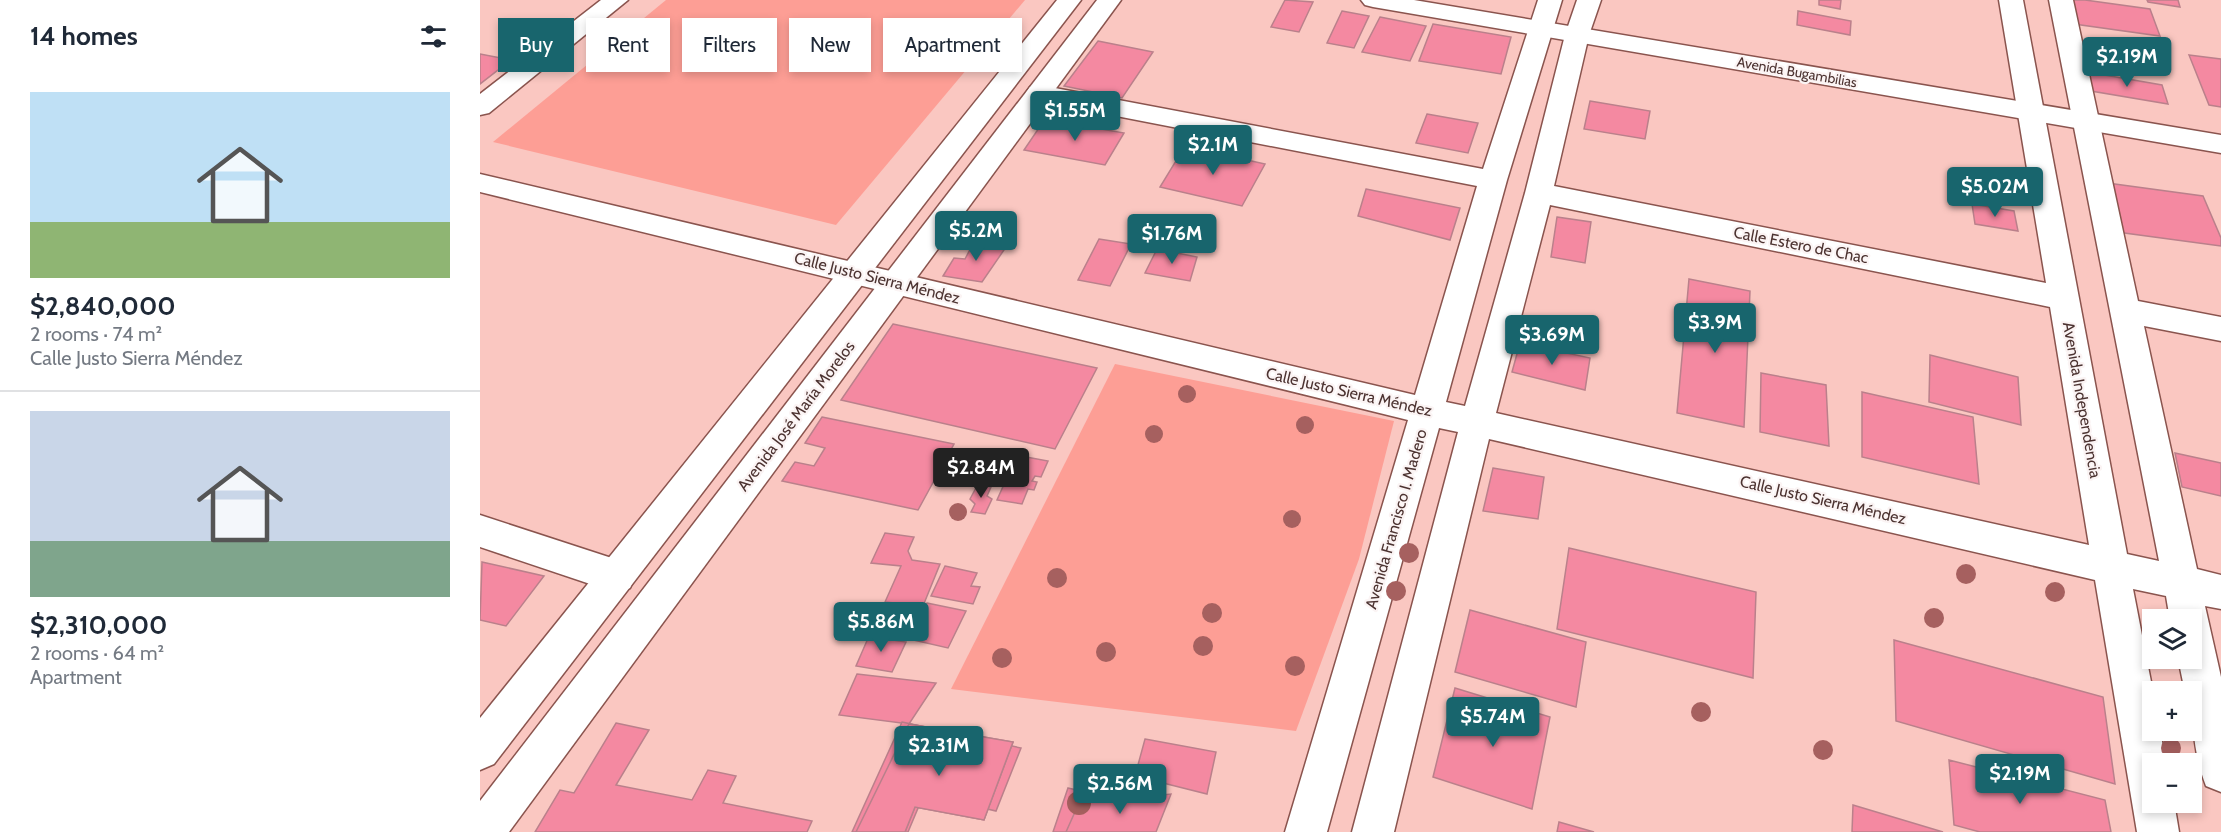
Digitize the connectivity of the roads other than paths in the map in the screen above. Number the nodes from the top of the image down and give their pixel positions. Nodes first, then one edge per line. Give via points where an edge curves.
1 (616, 0) edge
2 (1069, 0) edge
3 (1109, 0) edge
4 (1373, 0) edge
5 (1476, 0) edge
6 (2011, 0) edge
7 (2061, 0) edge
8 (1546, 13) edge
9 (1583, 18) edge
10 (1039, 93) junction
11 (2030, 102) junction
12 (480, 107) edge
13 (2083, 111) junction
14 (2221, 124) edge
15 (2221, 144) edge
16 (1493, 180) junction
17 (480, 183) edge
18 (1539, 193) junction
19 (856, 272) junction
20 (896, 283) junction
21 (2064, 298) junction
22 (2124, 310) junction
23 (2221, 329) edge
24 (1426, 411) junction
25 (1477, 421) junction
26 (480, 531) edge
27 (2113, 566) junction
28 (617, 576) junction
29 (2181, 582) junction
30 (2221, 592) edge
31 (2187, 609) edge
32 (2200, 669) edge
33 (480, 750) edge
34 (2145, 753) edge
35 (2221, 771) edge
36 (2155, 813) edge
37 (483, 832) edge
38 (1306, 832) edge
39 (1373, 832) edge
40 (2158, 832) edge

1 - 12 street
2 - 19 street
3 - 10 street, Avenida José María Morelos
4 - 8 street, Avenida Bugambilias
5 - 8 street, Avenida Bugambilias
6 - 11 street, Avenida Independencia
7 - 13 street
8 - 9 street, Avenida Bugambilias
8 - 16 street, Avenida Francisco I. Madero
9 - 11 street, Avenida Bugambilias
9 - 18 street
10 - 16 street
10 - 20 street, Avenida José María Morelos
11 - 13 street, Avenida Bugambilias
11 - 21 street, Avenida Independencia
13 - 14 street, Avenida Bugambilias
13 - 15 street, Avenida Bugambilias
13 - 22 street
16 - 24 street, Avenida Francisco I. Madero
17 - 19 street, Calle Justo Sierra Méndez
18 - 21 street, Calle Estero de Chac
18 - 25 street
19 - 20 street, Calle Justo Sierra Méndez
19 - 28 street
20 - 24 street, Calle Justo Sierra Méndez
20 - 37 street, Avenida José María Morelos
21 - 27 street, Avenida Independencia
22 - 23 street
22 - 29 street
24 - 25 street, Calle Justo Sierra Méndez
24 - 38 street, Avenida Francisco I. Madero
25 - 27 street, Calle Justo Sierra Méndez
25 - 39 street
26 - 28 street
27 - 29 street, Calle Justo Sierra Méndez
27 - 34 street, Avenida Independencia
28 - 33 street
29 - 30 street, Calle Justo Sierra Méndez
29 - 31 street
32 - 35 street
36 - 40 street, Avenida Independencia

